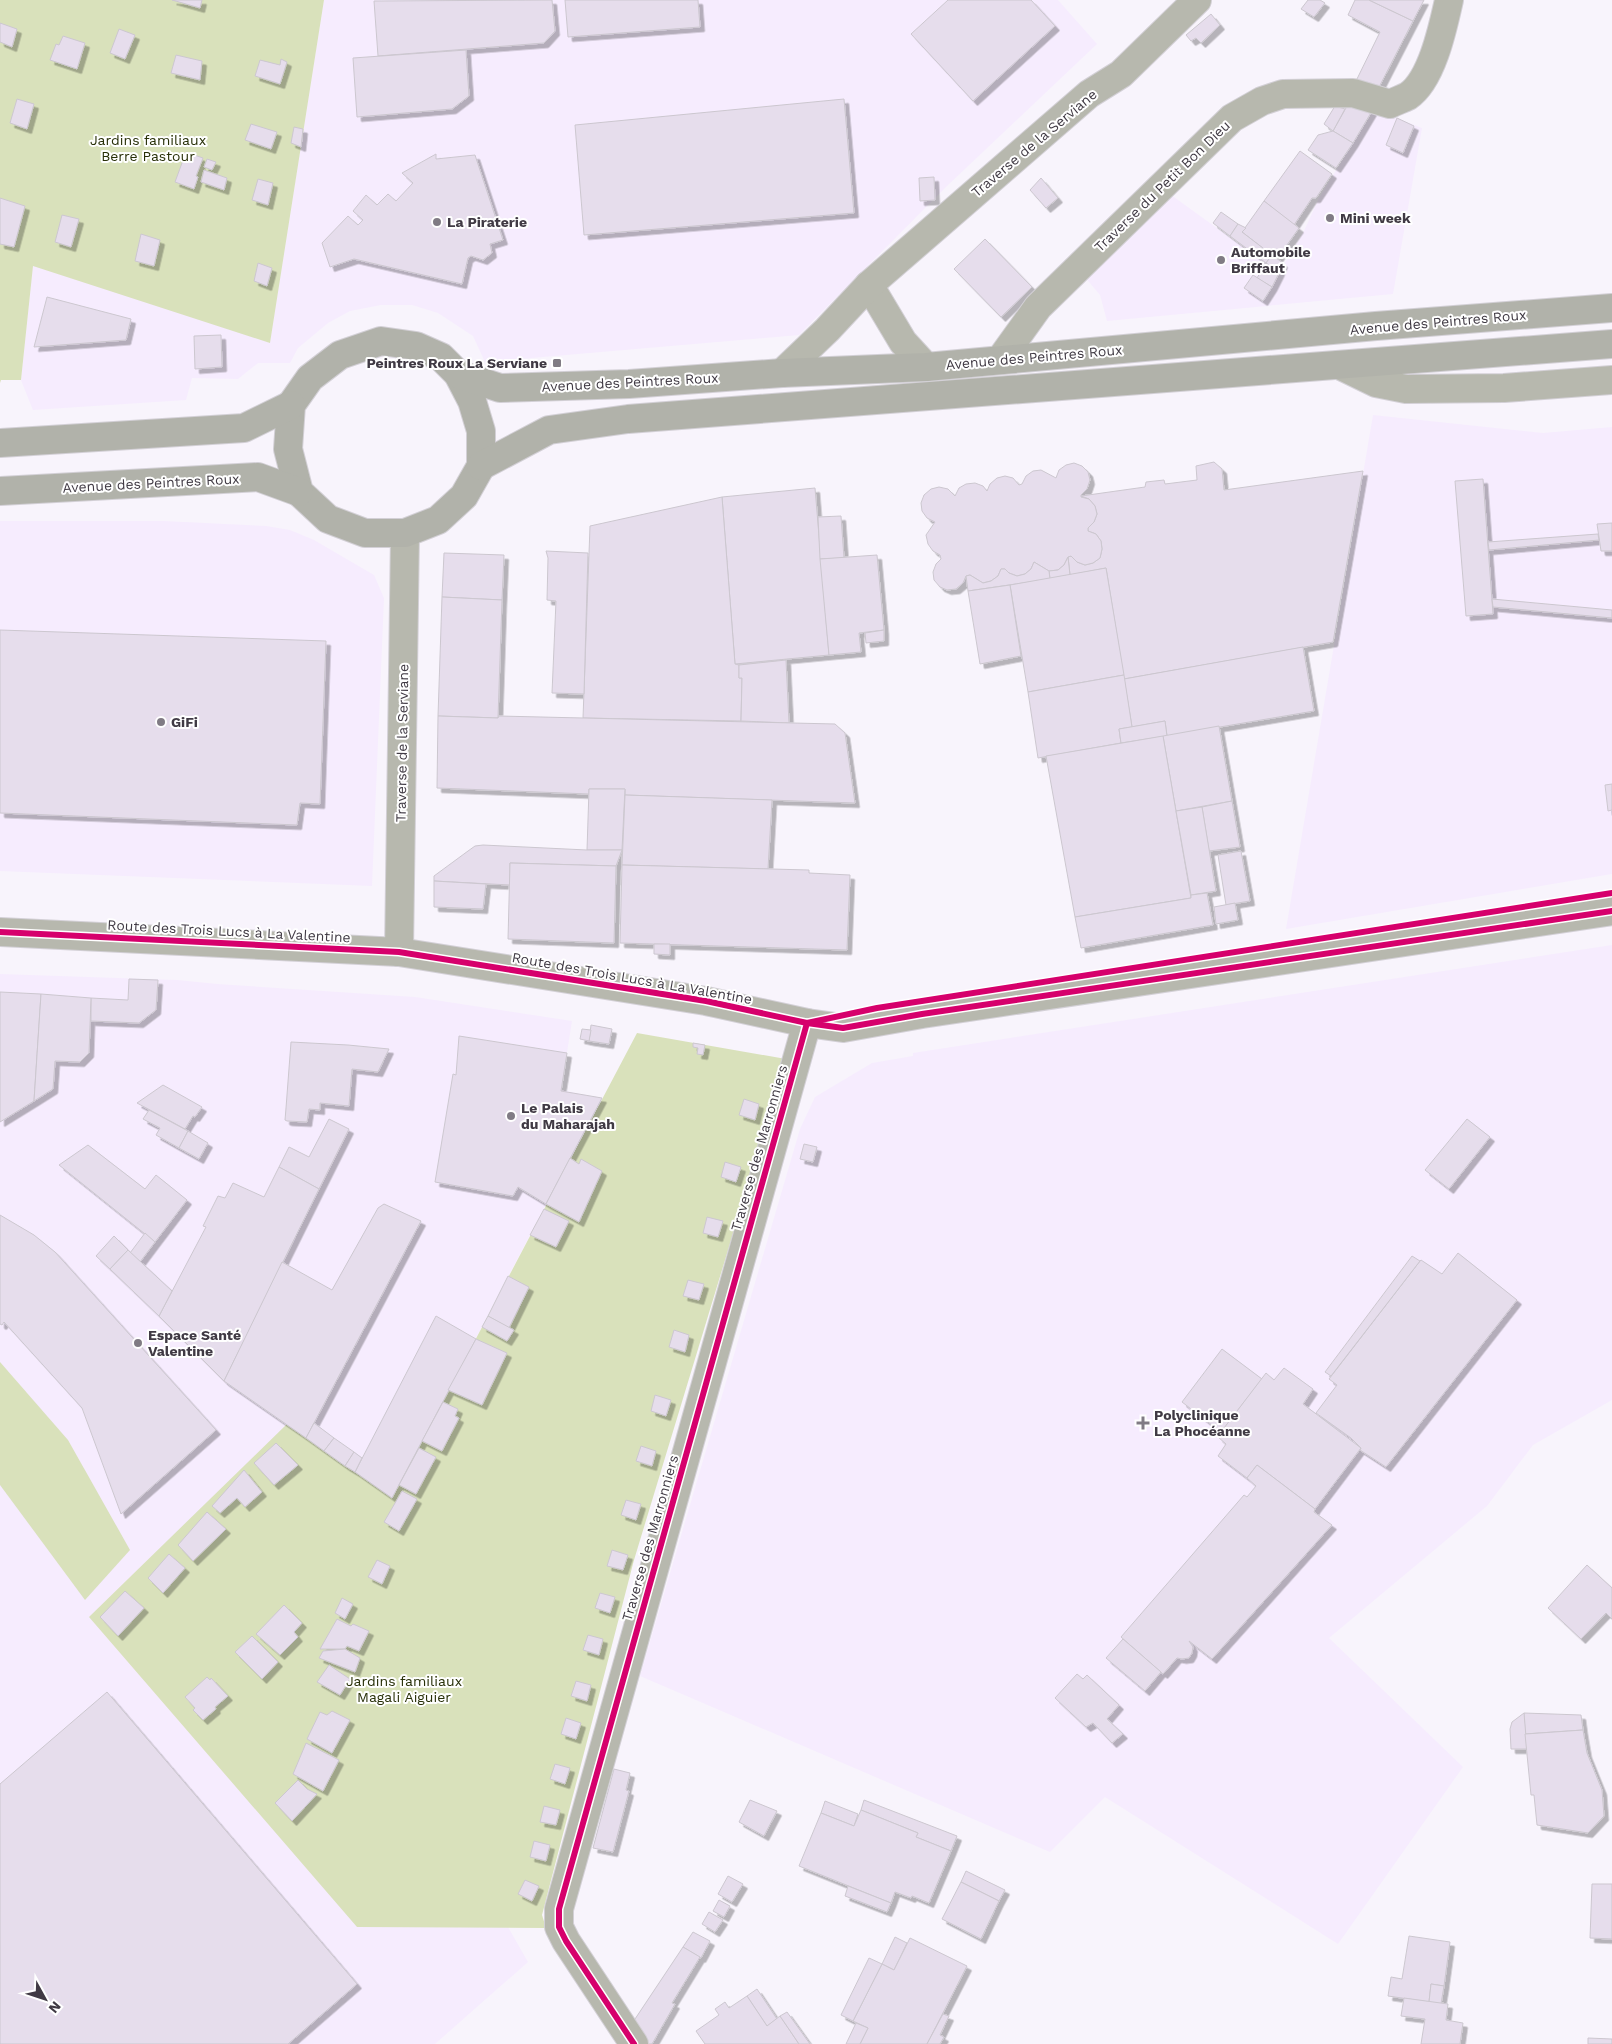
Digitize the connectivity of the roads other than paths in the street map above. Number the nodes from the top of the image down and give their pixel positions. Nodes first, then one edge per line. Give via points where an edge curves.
1 (1197, 0) edge
2 (1449, 0) edge
3 (869, 285) junction
4 (1612, 308) edge
5 (1612, 344) edge
6 (1000, 360) junction
7 (1339, 366) junction
8 (926, 367) junction
9 (782, 373) junction
10 (458, 374) junction
11 (1612, 380) edge
12 (290, 405) junction
13 (0, 443) edge
14 (482, 466) junction
15 (0, 491) edge
16 (299, 492) junction
17 (405, 533) junction
18 (1612, 912) edge
19 (0, 932) edge
20 (399, 952) junction
21 (807, 1023) junction
22 (634, 2044) edge

1 - 3 street, Traverse de la Serviane via 1121,74 1089,94
2 - 6 street, Traverse du Petit Bon Dieu via 1439,45 1425,75 1409,95 1390,104 1353,93 1282,94 1232,118 1038,307
3 - 8 street via 903,342
3 - 9 street, Traverse de la Serviane
4 - 6 main road, Avenue des Peintres Roux
5 - 7 main road
6 - 8 main road, Avenue des Peintres Roux
7 - 11 street via 1376,383 1406,389 1504,388
7 - 14 main road via 628,419 549,430
8 - 9 main road, Avenue des Peintres Roux
9 - 10 main road, Avenue des Peintres Roux via 629,384 500,388
10 - 12 main road via 441,357 416,346 381,341 340,355 310,378
10 - 14 main road via 472,401 481,431
12 - 13 main road via 244,428
12 - 16 main road via 288,449
14 - 17 main road via 464,496 438,520
15 - 16 main road, Avenue des Peintres Roux via 258,478
16 - 17 main road via 328,520 365,534
17 - 20 street, Traverse de la Serviane
18 - 21 street, Route des Trois Lucs à La Valentine via 843,1028
19 - 20 street, Route des Trois Lucs à La Valentine
20 - 21 street, Route des Trois Lucs à La Valentine via 706,1001
21 - 22 street, Traverse des Marronniers via 559,1909 559,1927 566,1941

